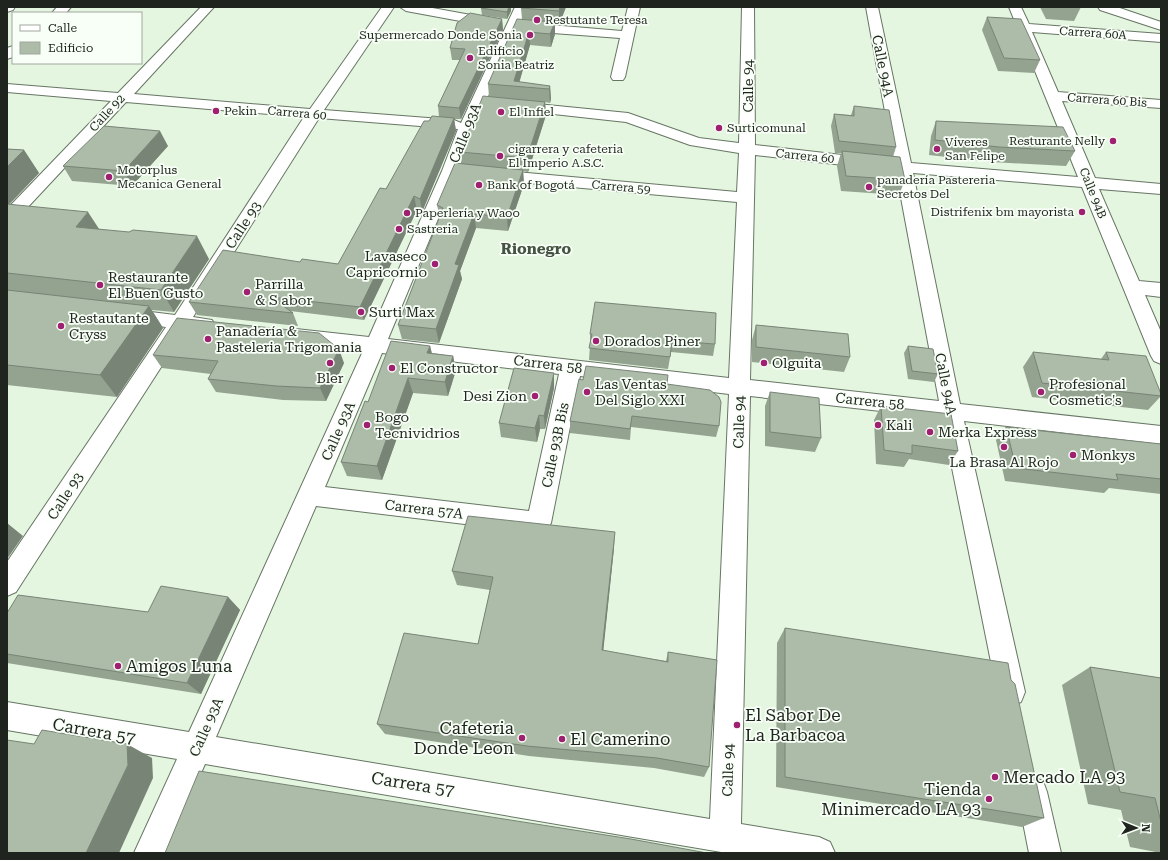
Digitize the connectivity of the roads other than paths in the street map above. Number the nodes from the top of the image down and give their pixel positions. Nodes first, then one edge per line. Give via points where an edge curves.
1 (208, 7) edge
2 (388, 7) edge
3 (406, 7) edge
4 (520, 7) edge
5 (634, 7) edge
6 (748, 7) edge
7 (872, 7) edge
8 (1015, 7) edge
9 (1104, 7) edge
10 (512, 26) junction
11 (1161, 26) edge
12 (1025, 28) junction
13 (627, 34) junction
14 (1161, 38) edge
15 (618, 77) dead end
16 (7, 88) edge
17 (1053, 96) junction
18 (121, 98) junction
19 (478, 103) junction
20 (1161, 104) edge
21 (314, 114) junction
22 (467, 126) junction
23 (748, 150) junction
24 (903, 167) junction
25 (466, 173) junction
26 (1090, 184) junction
27 (1161, 189) edge
28 (745, 198) junction
29 (7, 220) edge
30 (1132, 287) junction
31 (1161, 290) edge
32 (109, 314) edge
33 (180, 322) junction
34 (227, 328) edge
35 (274, 333) edge
36 (376, 345) junction
37 (1161, 356) edge
38 (570, 367) junction
39 (740, 387) junction
40 (951, 410) junction
41 (1161, 435) edge
42 (310, 495) junction
43 (539, 523) joint
44 (7, 584) edge
45 (1015, 713) edge
46 (7, 716) edge
47 (197, 748) junction
48 (1027, 767) edge
49 (725, 836) junction
50 (814, 852) edge
51 (150, 853) edge
52 (1045, 853) edge

1 - 18 street, Calle 92
2 - 21 street, Calle 93
3 - 10 street
4 - 10 street, Calle 93A
5 - 13 street
6 - 23 street, Calle 94
7 - 24 street, Calle 94A
8 - 12 street, Calle 94B
9 - 11 street
10 - 13 street
10 - 19 street, Calle 93A
12 - 14 street, Carrera 60A
12 - 17 street, Calle 94B
13 - 15 street
16 - 18 street, Carrera 60
17 - 20 street, Carrera 60 Bis
17 - 26 street, Calle 94B
18 - 21 street, Carrera 60
18 - 29 street, Calle 92
19 - 22 street, Calle 93A
19 - 23 street, Carrera 60 via 609,114 628,118 696,142
21 - 22 street, Carrera 60
21 - 33 street, Calle 93
22 - 25 street, Calle 93A
23 - 24 street, Carrera 60
23 - 28 street, Calle 94
24 - 26 street, Carrera 60
24 - 40 street, Calle 94A
25 - 28 street, Carrera 59
25 - 36 street, Calle 93A
26 - 27 street, Carrera 60
26 - 30 street, Calle 94B
28 - 39 street, Calle 94
30 - 31 street
30 - 37 street, Calle 94B
32 - 33 street
33 - 34 street
33 - 44 street, Calle 93
35 - 36 street, Carrera 58
36 - 38 street, Carrera 58
36 - 42 street, Calle 93A
38 - 39 street, Carrera 58
38 - 43 street, Calle 93B Bis
39 - 40 street, Carrera 58
39 - 49 street, Calle 94
40 - 41 street, Carrera 58
40 - 45 street, Calle 94A
42 - 43 street, Carrera 57A
42 - 47 street, Calle 93A
46 - 47 street, Carrera 57
47 - 49 street, Carrera 57
47 - 51 street, Calle 93A
48 - 52 street
49 - 50 street, Carrera 57

